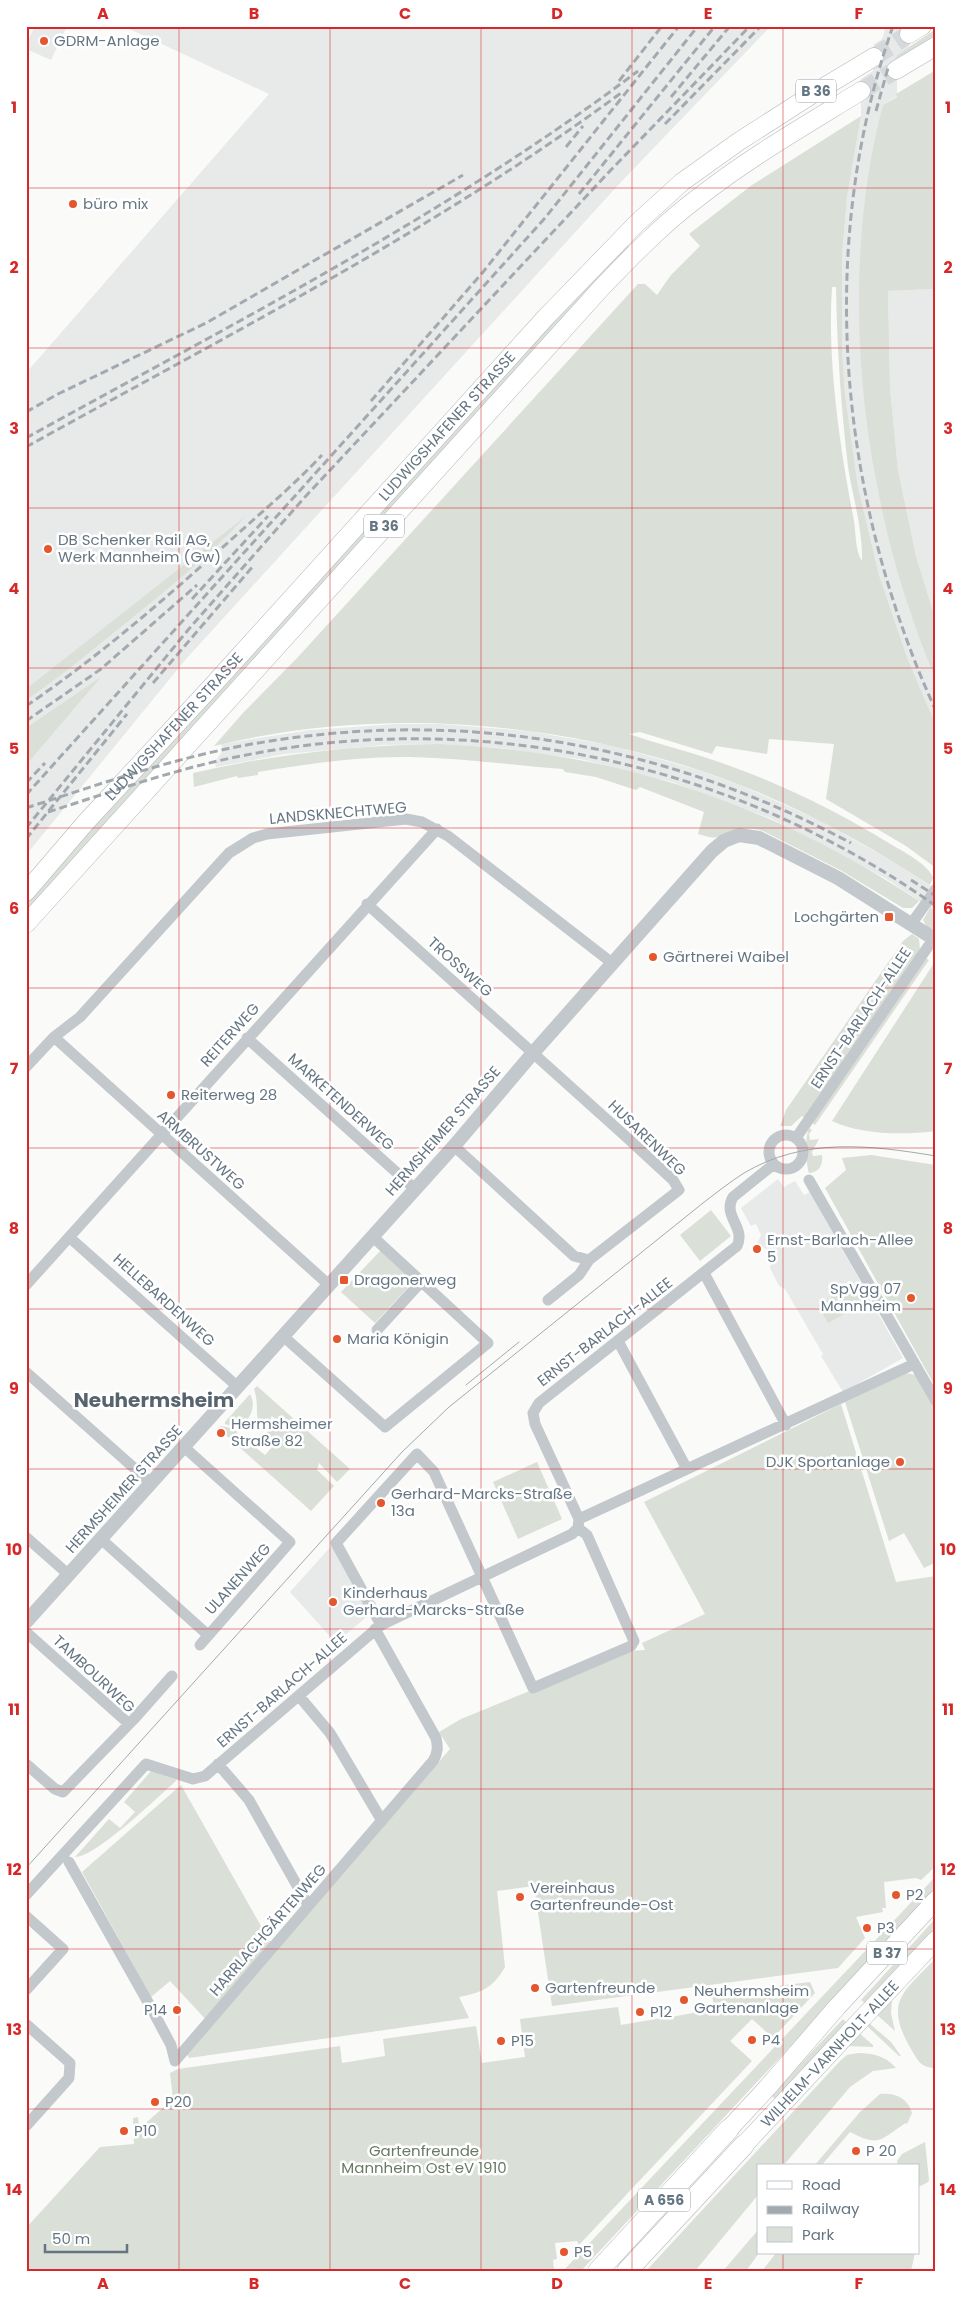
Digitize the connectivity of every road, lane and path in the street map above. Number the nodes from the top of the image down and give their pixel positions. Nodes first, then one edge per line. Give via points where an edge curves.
1 (936, 46) edge
2 (874, 57) tunnel mouth
3 (896, 70) tunnel mouth
4 (861, 91) tunnel mouth
5 (436, 829) junction
6 (936, 889) edge
7 (26, 892) edge
8 (368, 904) junction
9 (912, 923) junction
10 (26, 924) edge
11 (935, 939) edge
12 (611, 965) junction
13 (54, 1036) junction
14 (247, 1038) junction
15 (533, 1052) junction
16 (26, 1067) edge
17 (161, 1134) junction
18 (796, 1138) junction
19 (454, 1146) junction
20 (774, 1164) junction
21 (808, 1180) dead end
22 (415, 1189) junction
23 (372, 1236) junction
24 (69, 1237) junction
25 (590, 1260) junction
26 (704, 1273) junction
27 (421, 1282) junction
28 (26, 1285) edge
29 (329, 1285) junction
30 (548, 1300) dead end
31 (377, 1330) dead end
32 (283, 1336) junction
33 (618, 1342) junction
34 (914, 1364) junction
35 (26, 1372) edge
36 (238, 1386) junction
37 (936, 1401) edge
38 (786, 1425) junction
39 (184, 1447) junction
40 (687, 1469) junction
41 (151, 1483) junction
42 (579, 1524) junction
43 (26, 1537) edge
44 (101, 1539) junction
45 (69, 1575) junction
46 (481, 1577) junction
47 (26, 1622) edge
48 (378, 1627) junction
49 (26, 1632) edge
50 (208, 1635) junction
51 (200, 1645) dead end
52 (172, 1676) dead end
53 (299, 1696) junction
54 (128, 1723) junction
55 (26, 1764) edge
56 (218, 1764) junction
57 (382, 1821) junction
58 (69, 1862) dead end
59 (26, 1895) edge
60 (936, 1900) edge
61 (308, 1905) junction
62 (26, 1916) edge
63 (936, 1940) edge
64 (26, 1990) edge
65 (26, 2024) edge
66 (26, 2126) edge
67 (729, 2129) joint
68 (744, 2145) joint
69 (598, 2271) edge
70 (627, 2271) edge

1 - 3 main road
2 - 7 main road, LUDWIGSHAFENER STRASSE / B 36 via 818,90 682,182 630,230 546,317
4 - 10 main road, LUDWIGSHAFENER STRASSE / B 36 via 763,152 699,197 650,238
5 - 8 street, REITERWEG
5 - 12 street, LANDSKNECHTWEG
5 - 13 street, LANDSKNECHTWEG via 406,819 281,831 247,842 229,853 80,1017
6 - 9 street
8 - 14 street, REITERWEG
8 - 15 street, TROSSWEG
9 - 11 street, HERMSHEIMER STRASSE
9 - 12 street, HERMSHEIMER STRASSE via 797,856 759,838 739,835 712,851
11 - 18 street, ERNST-BARLACH-ALLEE
12 - 15 street, HERMSHEIMER STRASSE
13 - 16 street, LANDSKNECHTWEG
13 - 17 street, ARMBRUSTWEG
14 - 17 street, REITERWEG
14 - 22 street, MARKETENDERWEG
15 - 19 street, HERMSHEIMER STRASSE
15 - 25 street, HUSARENWEG via 673,1180 679,1190
17 - 24 street, REITERWEG
17 - 29 street, ARMBRUSTWEG
18 - 20 street via 784,1136 773,1142 770,1155
18 - 20 street via 803,1151 797,1165 785,1169
19 - 22 street, HERMSHEIMER STRASSE
19 - 25 street via 574,1256
20 - 26 street, ERNST-BARLACH-ALLEE via 729,1203 740,1239 737,1246
21 - 34 street
22 - 23 street, HERMSHEIMER STRASSE
23 - 27 street
23 - 29 street, HERMSHEIMER STRASSE
24 - 28 street, REITERWEG
24 - 36 street, HELLEBARDENWEG
25 - 30 street via 579,1275
26 - 33 street, ERNST-BARLACH-ALLEE
26 - 38 street
27 - 31 street
27 - 32 street via 488,1343 384,1431
29 - 32 street, HERMSHEIMER STRASSE
32 - 36 street, HERMSHEIMER STRASSE
33 - 40 street
33 - 42 street, ERNST-BARLACH-ALLEE via 538,1404 533,1413
34 - 37 street
34 - 38 street
35 - 41 street
36 - 39 street, HERMSHEIMER STRASSE
38 - 40 street
39 - 41 street, HERMSHEIMER STRASSE
39 - 50 street, ULANENWEG via 290,1542
40 - 42 street
41 - 44 street, HERMSHEIMER STRASSE
42 - 46 street, ERNST-BARLACH-ALLEE via 572,1534
42 - 46 street via 633,1635 631,1646 532,1688
43 - 45 street
44 - 45 street, HERMSHEIMER STRASSE
44 - 50 street, ULANENWEG
45 - 47 street, HERMSHEIMER STRASSE
46 - 48 street, ERNST-BARLACH-ALLEE
46 - 48 street, HARRLACHGÄRTENWEG via 434,1472 417,1454 336,1542
48 - 53 street, ERNST-BARLACH-ALLEE
48 - 57 street, HARRLACHGÄRTENWEG via 438,1746 433,1761
49 - 54 street, TAMBOURWEG
50 - 51 street
52 - 54 street
53 - 56 street, ERNST-BARLACH-ALLEE
53 - 57 street via 330,1733
54 - 55 street, TAMBOURWEG via 63,1792
56 - 59 street, ERNST-BARLACH-ALLEE via 205,1776 192,1779 146,1764
56 - 61 street via 249,1800
57 - 61 street, HARRLACHGÄRTENWEG
58 - 61 street, HARRLACHGÄRTENWEG via 171,2045 175,2061
60 - 67 main road, WILHELM-VARNHOLT-ALLEE / B 37
62 - 64 street via 63,1949
63 - 68 main road, WILHELM-VARNHOLT-ALLEE / B 37
65 - 66 street via 70,2063 70,2078
67 - 69 highway, A 656
68 - 70 highway, A 656

